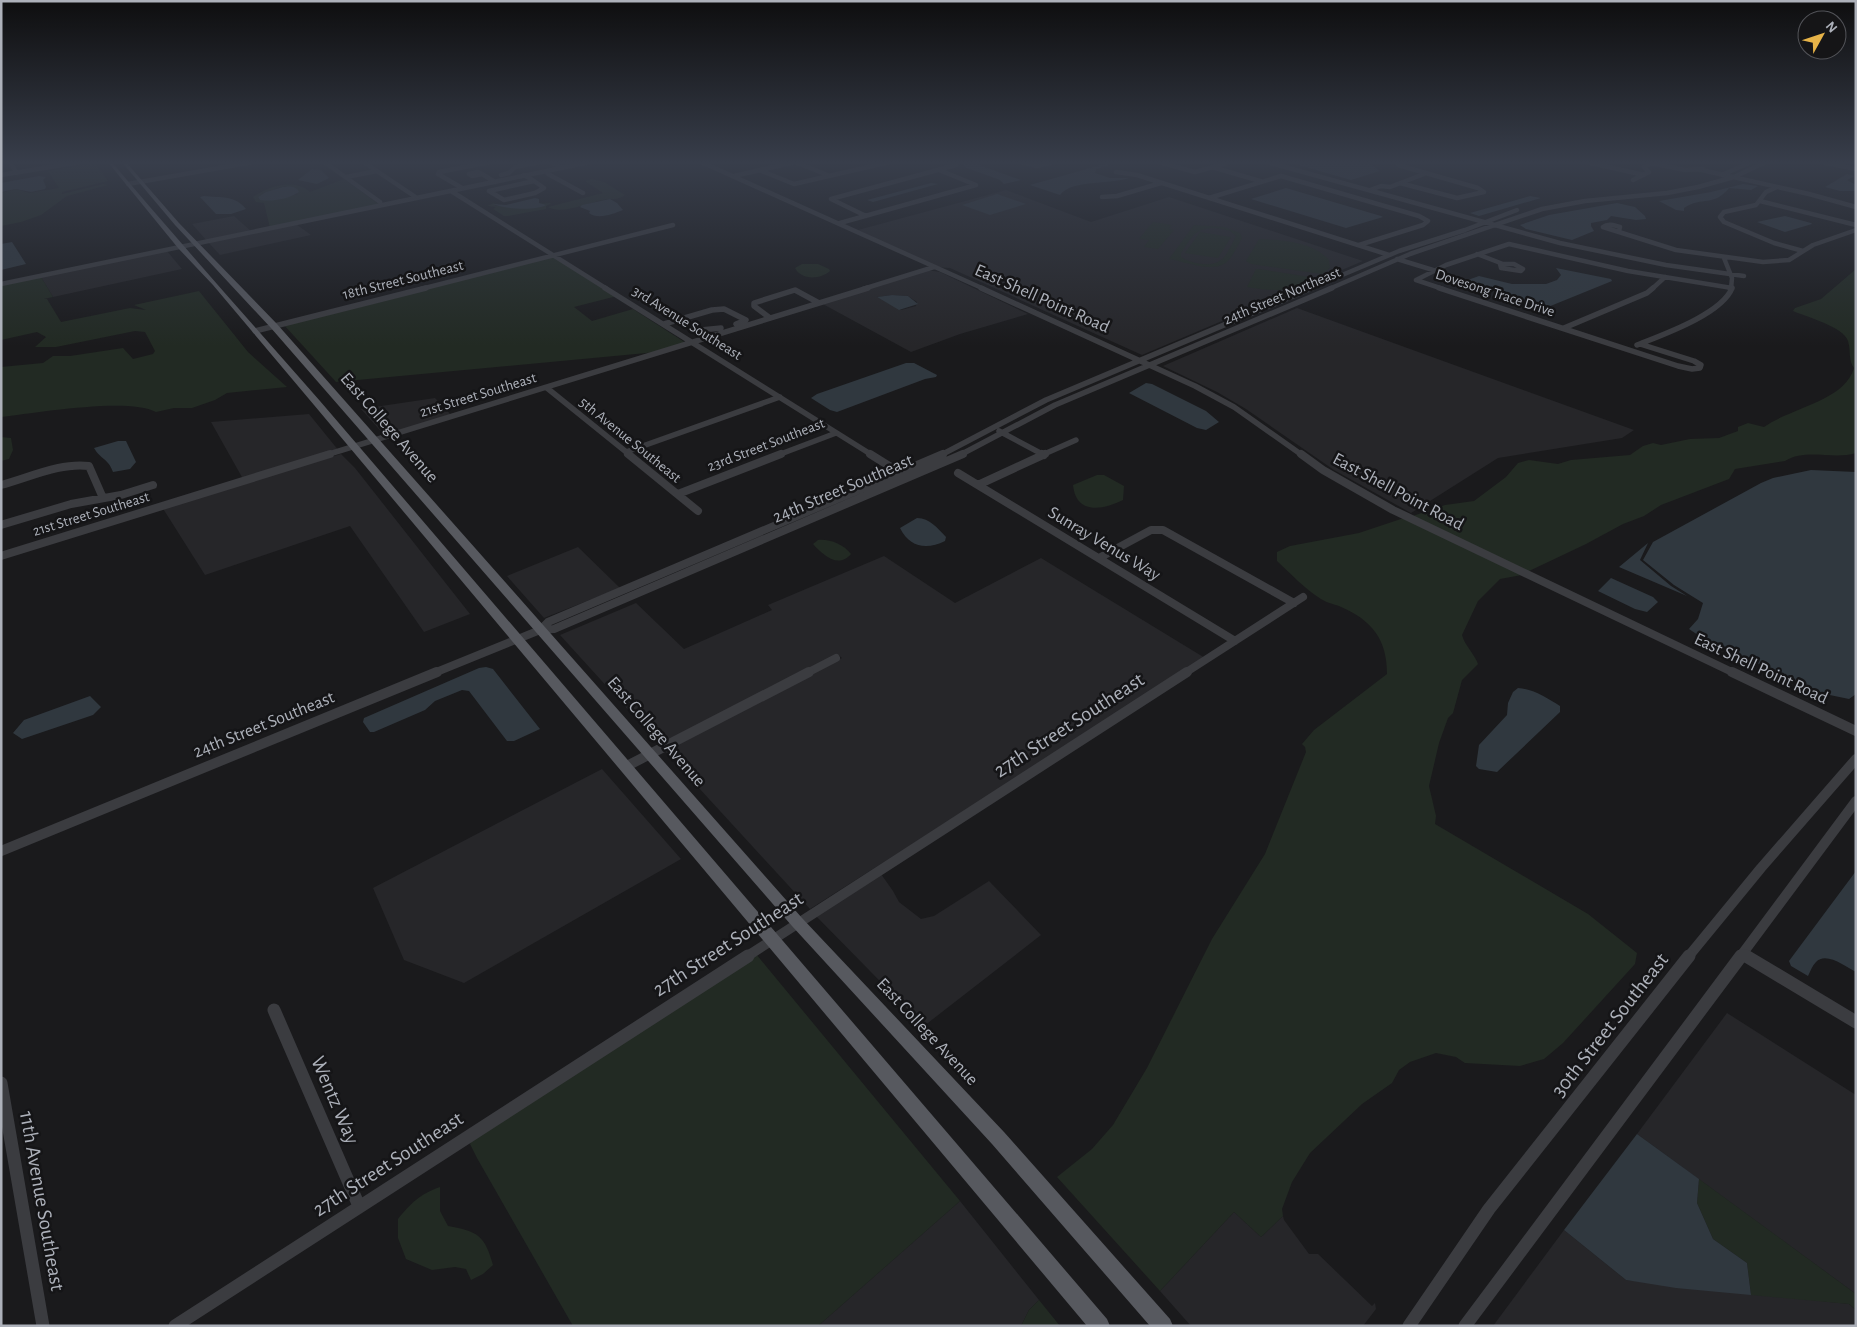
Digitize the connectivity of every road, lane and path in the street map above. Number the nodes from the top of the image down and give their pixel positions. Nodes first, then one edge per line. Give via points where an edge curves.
1 (160, 223) edge
2 (178, 223) edge
3 (297, 223) edge
4 (504, 223) edge
5 (840, 223) edge
6 (1289, 223) edge
7 (1425, 223) edge
8 (1481, 223) edge
9 (1487, 223) edge
10 (1500, 223) edge
11 (1726, 223) edge
12 (673, 225) dead end
13 (1494, 225) junction
14 (1856, 230) edge
15 (1619, 231) dead end
16 (196, 244) junction
17 (1359, 245) junction
18 (180, 247) junction
19 (1803, 251) junction
20 (555, 254) junction
21 (1477, 254) junction
22 (1389, 255) junction
23 (1716, 257) junction
24 (1400, 258) junction
25 (1724, 258) junction
26 (1503, 264) dead end
27 (934, 267) junction
28 (1435, 269) junction
29 (1721, 273) junction
30 (1730, 274) junction
31 (1744, 276) dead end
32 (1666, 277) junction
33 (1, 284) edge
34 (1732, 288) junction
35 (812, 299) junction
36 (819, 303) junction
37 (794, 305) dead end
38 (770, 318) junction
39 (664, 324) junction
40 (274, 326) junction
41 (1564, 328) junction
42 (701, 330) dead end
43 (255, 331) junction
44 (718, 332) junction
45 (693, 342) junction
46 (1640, 344) junction
47 (1629, 349) junction
48 (1142, 361) junction
49 (1152, 365) junction
50 (547, 388) junction
51 (780, 397) junction
52 (993, 428) junction
53 (836, 432) junction
54 (1002, 433) junction
55 (1076, 440) dead end
56 (374, 442) junction
57 (354, 448) junction
58 (626, 452) junction
59 (1041, 453) junction
60 (899, 472) junction
61 (958, 473) dead end
62 (908, 478) junction
63 (1, 485) edge
64 (153, 485) dead end
65 (978, 485) junction
66 (678, 494) junction
67 (103, 498) junction
68 (698, 511) dead end
69 (1, 526) edge
70 (1, 556) edge
71 (1099, 558) junction
72 (1303, 597) dead end
73 (1294, 603) junction
74 (540, 630) junction
75 (517, 639) junction
76 (1235, 641) junction
77 (836, 658) dead end
78 (1856, 731) edge
79 (650, 755) junction
80 (1856, 759) edge
81 (625, 767) junction
82 (1856, 801) edge
83 (1, 852) edge
84 (797, 922) junction
85 (771, 939) junction
86 (1743, 954) junction
87 (274, 1010) dead end
88 (1856, 1022) edge
89 (1, 1083) edge
90 (359, 1206) junction
91 (43, 1326) edge
92 (175, 1326) edge
93 (1100, 1326) edge
94 (1163, 1326) edge
95 (1409, 1326) edge
96 (1466, 1326) edge

1 - 18 main road
2 - 16 main road, East College Avenue
3 - 16 street
4 - 20 street, 3rd Avenue Southeast
5 - 27 street, East Shell Point Road
6 - 17 street
7 - 17 street
8 - 22 street, 24th Street Northeast
9 - 13 street
10 - 13 street, 24th Street Northeast
11 - 19 street
12 - 20 street, 18th Street Southeast
13 - 24 street, 24th Street Northeast
13 - 29 street via 1593,250
14 - 19 street
15 - 23 street via 1663,246
16 - 18 street
16 - 40 main road, East College Avenue
17 - 22 street
18 - 33 street
18 - 43 main road
19 - 25 street via 1789,260 1775,262
20 - 39 street, 3rd Avenue Southeast
20 - 40 street, 18th Street Southeast
21 - 26 street
21 - 28 street, Dovesong Trace Drive
21 - 32 street, Dovesong Trace Drive via 1514,244
22 - 24 street
22 - 48 street, 24th Street Northeast
23 - 25 street
23 - 29 street
24 - 28 street
24 - 49 street, 24th Street Northeast
25 - 30 street
27 - 36 street, 21st Street Southeast
27 - 48 street, East Shell Point Road
28 - 41 street, Dovesong Trace Drive via 1416,280
29 - 30 street
29 - 34 street via 1725,284
30 - 31 street
30 - 34 street
32 - 34 street, Dovesong Trace Drive
32 - 41 street via 1647,293
34 - 46 street via 1723,301 1709,311
35 - 36 street
35 - 37 street
35 - 38 street via 795,290 754,303 758,311
36 - 38 street, 21st Street Southeast
38 - 44 street, 21st Street Southeast
39 - 44 street via 724,309 746,320
39 - 45 street, 3rd Avenue Southeast
40 - 43 street, 18th Street Southeast
40 - 56 main road, East College Avenue
41 - 47 street, Dovesong Trace Drive
42 - 44 street
43 - 57 main road
44 - 45 street, 21st Street Southeast
45 - 50 street, 21st Street Southeast
45 - 51 street, 3rd Avenue Southeast
46 - 47 street
46 - 47 street, Dovesong Trace Drive via 1694,361 1701,365 1700,368 1687,368
48 - 49 street, East Shell Point Road
48 - 52 street, 24th Street Southeast via 1046,400
49 - 54 street, 24th Street Southeast via 1055,405
49 - 78 street, East Shell Point Road via 1234,407 1323,470 1393,510
50 - 56 street, 21st Street Southeast
50 - 58 street, 5th Avenue Southeast
51 - 53 street, 3rd Avenue Southeast
51 - 58 street
52 - 54 street
52 - 60 street, 24th Street Southeast via 942,455
53 - 60 street, 3rd Avenue Southeast
53 - 66 street, 23rd Street Southeast
54 - 59 street
54 - 62 street, 24th Street Southeast via 952,460
55 - 59 street
56 - 57 street, 21st Street Southeast
56 - 74 main road, East College Avenue
57 - 70 street, 21st Street Southeast
57 - 75 main road
58 - 66 street, 5th Avenue Southeast
59 - 65 street
60 - 62 street, 3rd Avenue Southeast
60 - 74 street, 24th Street Southeast via 548,622
61 - 65 street, Sunray Venus Way
62 - 74 street, 24th Street Southeast via 554,629
63 - 67 street via 85,464 89,466
64 - 67 street
65 - 71 street, Sunray Venus Way
66 - 68 street, 5th Avenue Southeast
67 - 69 street
71 - 73 street via 1151,530 1163,530
71 - 76 street, Sunray Venus Way
72 - 73 street, 27th Street Southeast
73 - 76 street, 27th Street Southeast
74 - 75 street, 24th Street Southeast
74 - 79 main road, East College Avenue
75 - 81 main road
75 - 83 street, 24th Street Southeast
76 - 84 street, 27th Street Southeast
77 - 79 street
79 - 81 street
79 - 84 main road, East College Avenue
80 - 95 street, 30th Street Southeast via 1742,890 1495,1202
81 - 85 main road
82 - 86 street
84 - 85 street, 27th Street Southeast
84 - 94 main road, East College Avenue via 998,1138
85 - 90 street, 27th Street Southeast
85 - 93 main road
86 - 88 street
86 - 96 street
87 - 90 street, Wentz Way
89 - 91 street, 11th Avenue Southeast
90 - 92 street, 27th Street Southeast

